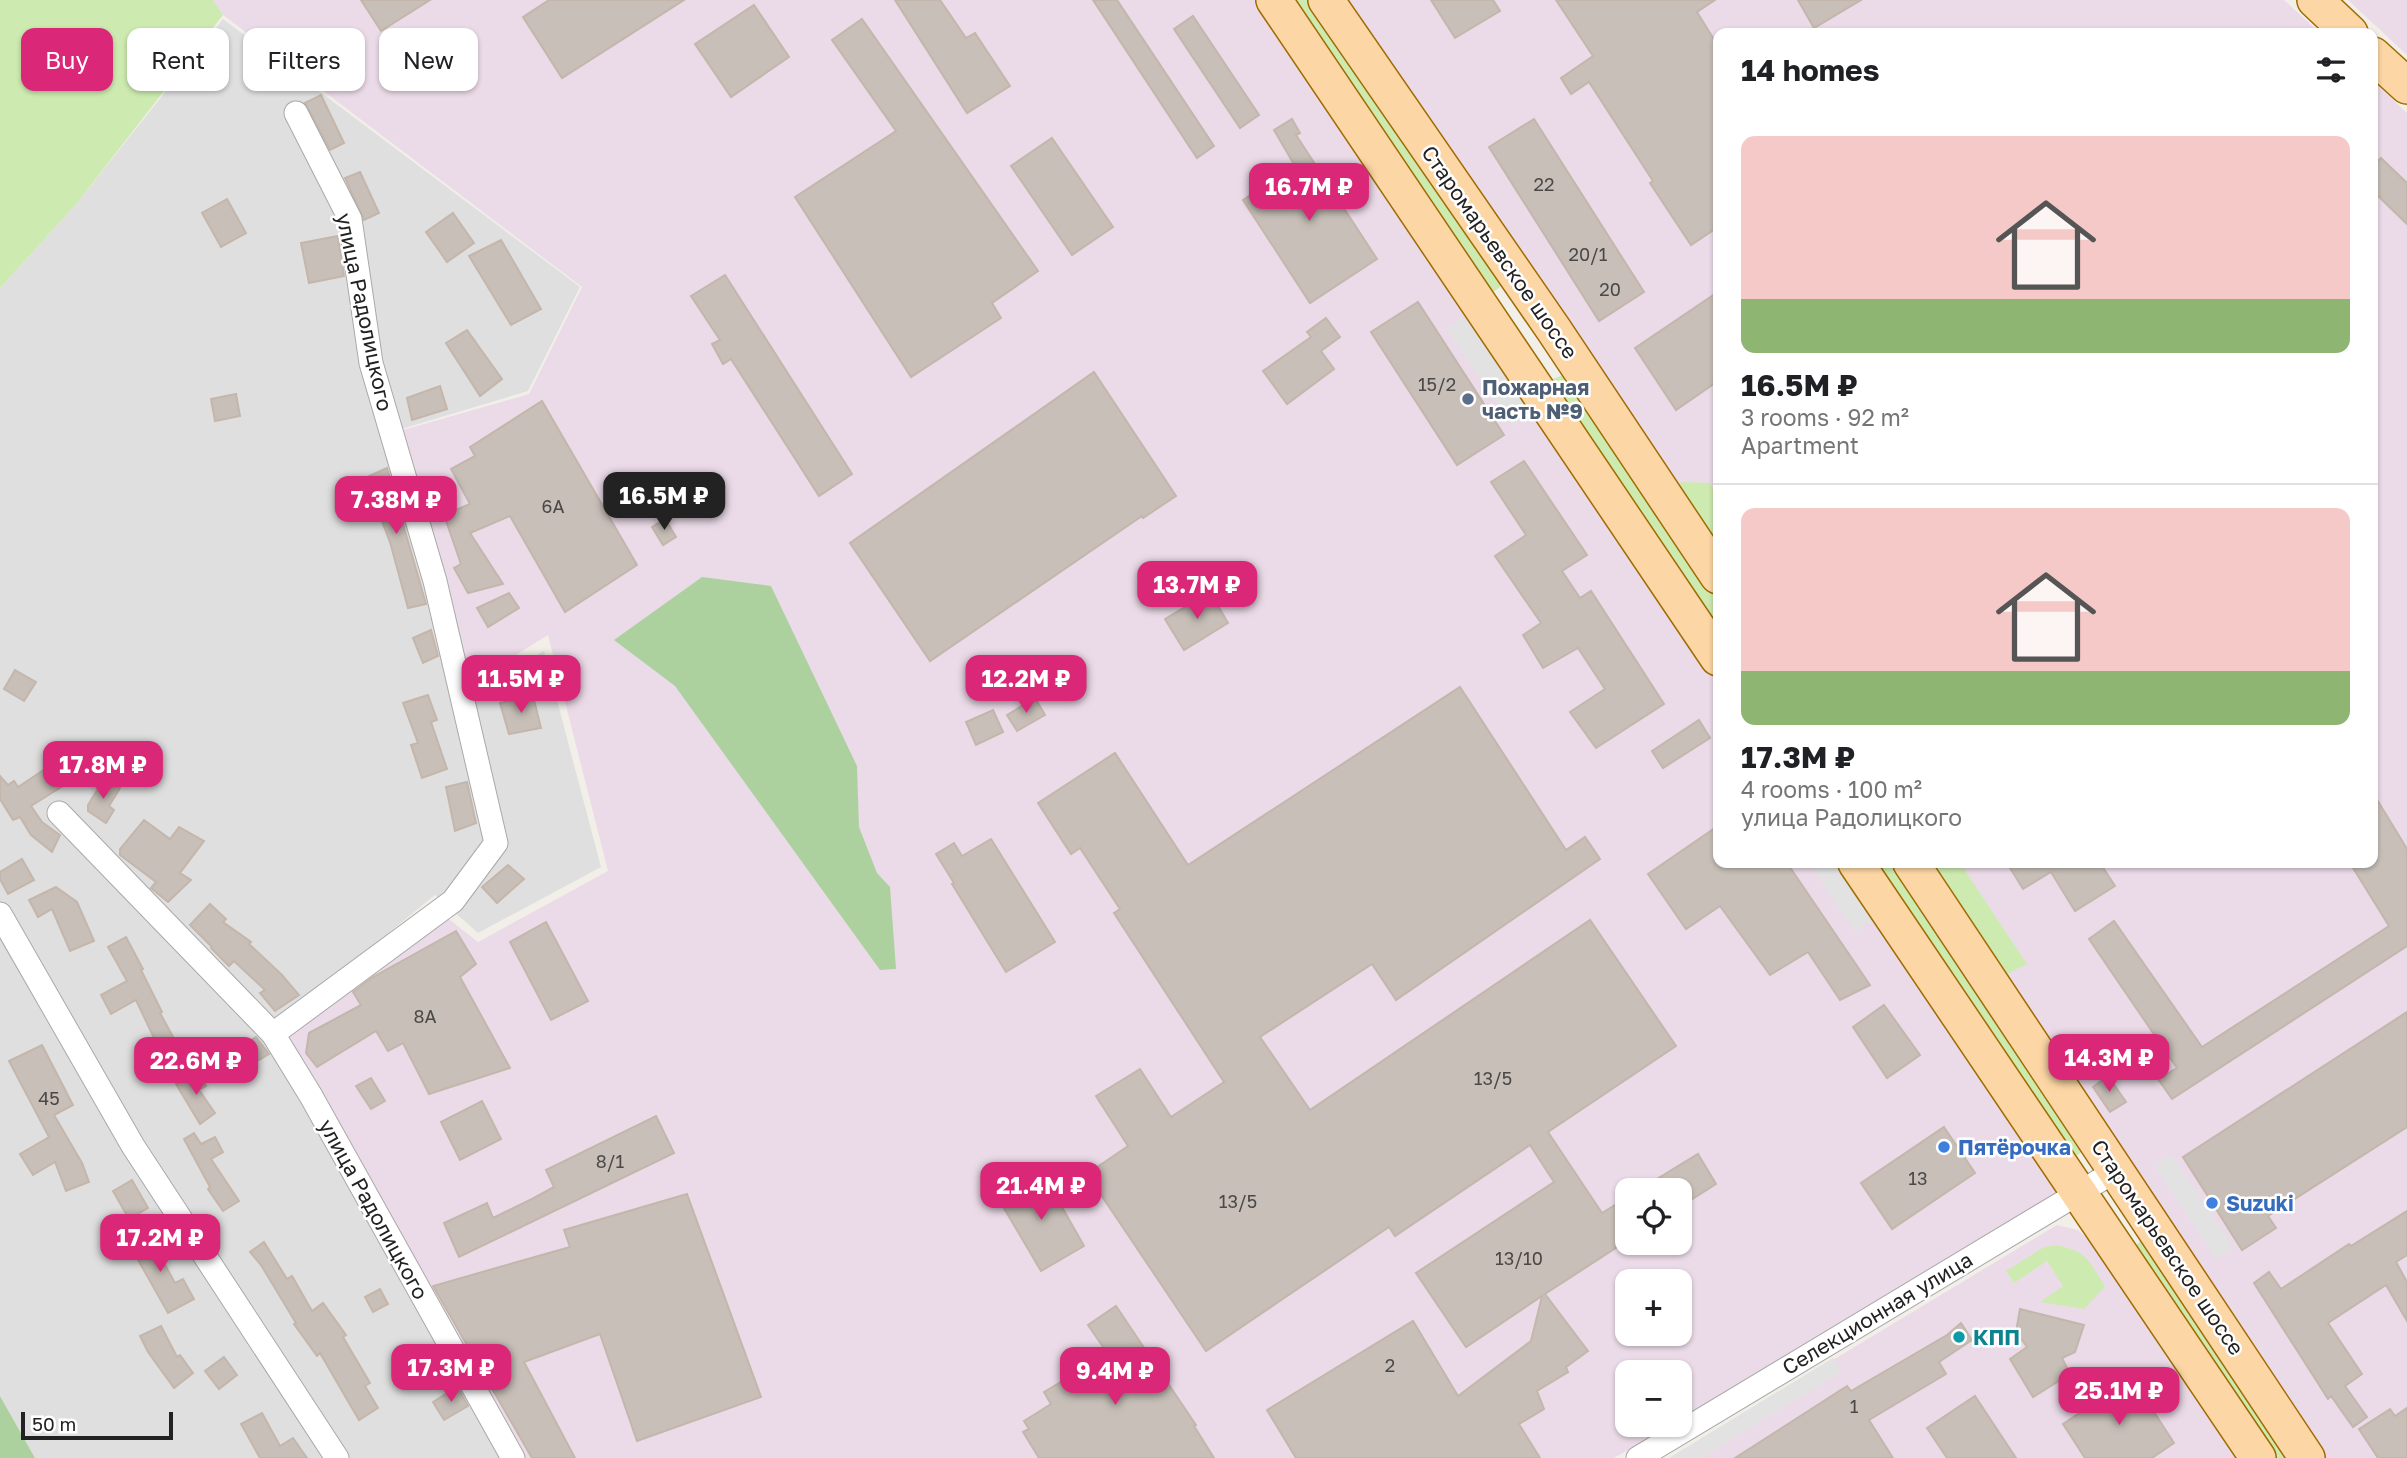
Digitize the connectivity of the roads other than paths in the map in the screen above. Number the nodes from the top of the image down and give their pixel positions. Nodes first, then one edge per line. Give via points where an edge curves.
1 (1274, 0) edge
2 (1326, 0) edge
3 (2315, 0) edge
4 (2345, 28) edge
5 (2378, 60) edge
6 (2407, 86) edge
7 (296, 113) dead end
8 (1554, 330) junction
9 (1516, 357) junction
10 (1713, 568) edge
11 (1713, 651) edge
12 (60, 813) dead end
13 (1859, 868) edge
14 (1914, 868) edge
15 (0, 914) edge
16 (273, 1034) junction
17 (2117, 1170) junction
18 (2078, 1195) junction
19 (337, 1458) edge
20 (513, 1458) edge
21 (1638, 1458) edge
22 (2258, 1458) edge
23 (2307, 1458) edge

1 - 9 main road, Старомарьевское шоссе
2 - 8 main road, Старомарьевское шоссе
3 - 4 main road
5 - 6 main road
7 - 16 street, улица Радолицкого via 350,219 371,363 435,581 496,843 453,901
8 - 9 main road
8 - 10 main road, Старомарьевское шоссе
9 - 11 main road, Старомарьевское шоссе
12 - 16 street, улица Радолицкого
13 - 18 main road, Старомарьевское шоссе
14 - 17 main road, Старомарьевское шоссе
15 - 19 street via 133,1146
16 - 20 street, улица Радолицкого
17 - 18 street, Селекционная улица
17 - 23 main road, Старомарьевское шоссе
18 - 21 street, Селекционная улица
18 - 22 main road, Старомарьевское шоссе

